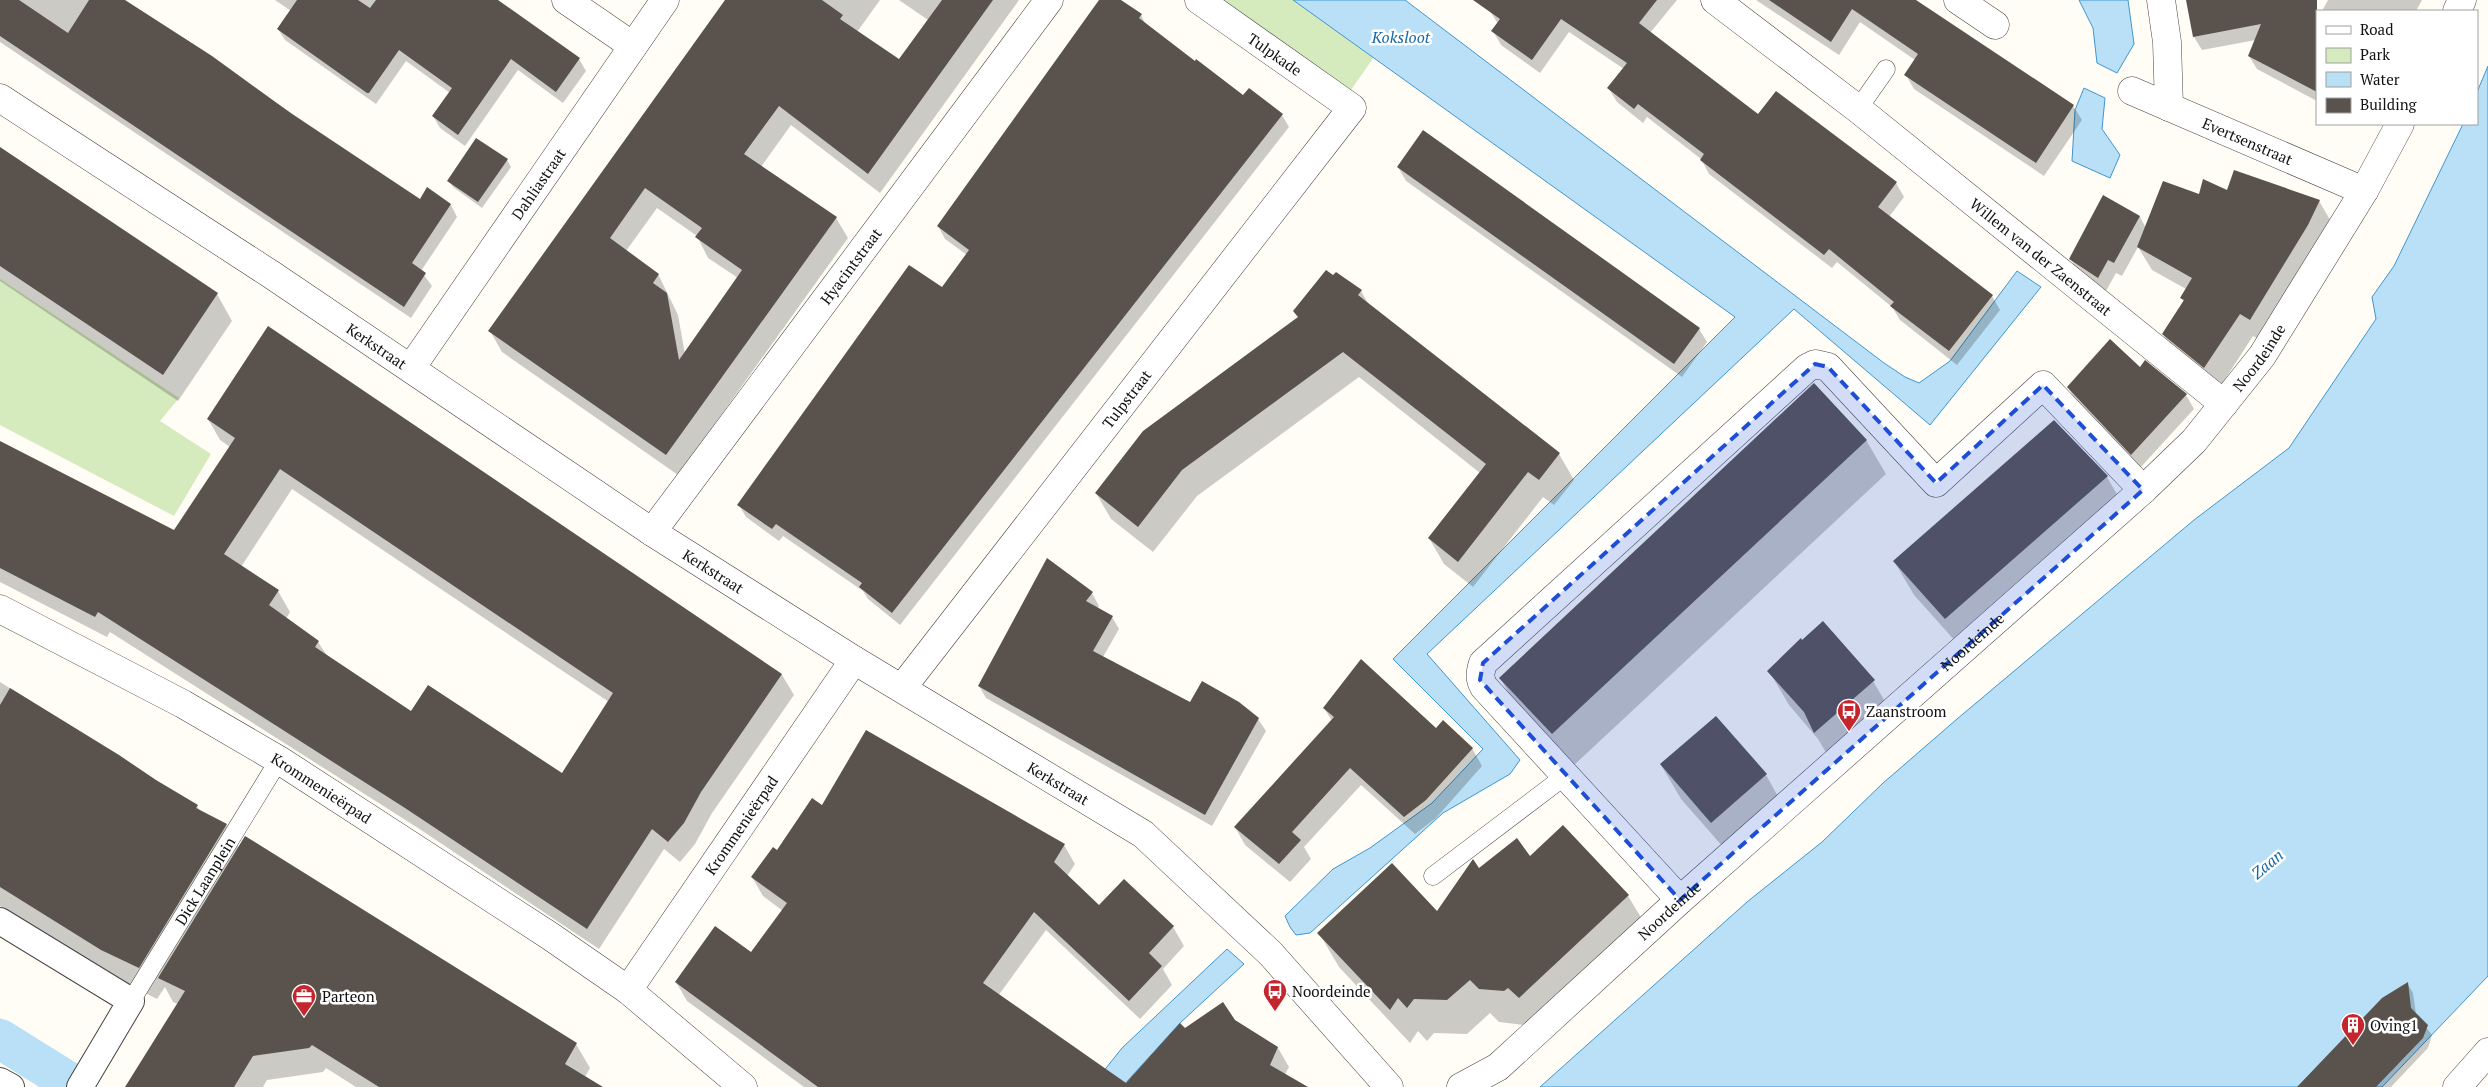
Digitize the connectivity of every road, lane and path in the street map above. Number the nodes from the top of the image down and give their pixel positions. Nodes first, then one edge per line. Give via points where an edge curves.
1 (566, 0) edge
2 (665, 0) edge
3 (1049, 0) edge
4 (1199, 0) edge
5 (1715, 0) edge
6 (1958, 0) edge
7 (2162, 0) edge
8 (1995, 25) dead end
9 (633, 46) junction
10 (1886, 69) dead end
11 (2132, 91) dead end
12 (0, 98) edge
13 (2169, 107) junction
14 (1352, 108) joint
15 (1858, 110) junction
16 (2399, 125) edge
17 (2364, 191) junction
18 (411, 368) junction
19 (2224, 404) junction
20 (2143, 490) junction
21 (652, 532) junction
22 (0, 609) edge
23 (854, 660) junction
24 (902, 688) junction
25 (279, 760) junction
26 (1565, 776) junction
27 (1433, 876) dead end
28 (1680, 900) junction
29 (0, 921) edge
30 (628, 990) junction
31 (132, 1001) junction
32 (2488, 1052) edge
33 (0, 1081) edge
34 (11, 1087) edge
35 (80, 1087) edge
36 (743, 1087) edge
37 (1388, 1087) edge
38 (1461, 1087) edge
39 (2457, 1087) edge

1 - 9 street
2 - 9 street, Dahliastraat
3 - 21 street, Hyacintstraat
4 - 14 street, Tulpkade
5 - 15 street, Willem van der Zaenstraat
6 - 8 street
7 - 13 street
9 - 18 street, Dahliastraat
10 - 15 lane
11 - 13 street, Evertsenstraat
12 - 18 street, Kerkstraat
13 - 17 street, Evertsenstraat
14 - 24 street, Tulpstraat
15 - 19 street, Willem van der Zaenstraat
16 - 17 street, Noordeinde
17 - 19 street, Noordeinde via 2262,356
18 - 21 street, Kerkstraat
19 - 20 street, Noordeinde via 2194,441
20 - 26 street via 2043,385 1936,483 1828,367 1815,364 1483,663 1480,680 1484,687
20 - 28 street, Noordeinde
21 - 23 street, Kerkstraat
22 - 25 street, Krommenieërpad via 183,704
23 - 24 street, Kerkstraat
23 - 30 street, Krommenieërpad
24 - 37 street, Kerkstraat via 1143,834 1271,954
25 - 30 street, Krommenieërpad
25 - 31 lane, Dick Laanplein
26 - 27 lane
26 - 28 street
28 - 38 street, Noordeinde via 1498,1067
29 - 31 street
30 - 36 street, Krommenieërpad
31 - 35 street, Dick Laanplein
32 - 39 street
33 - 34 street

